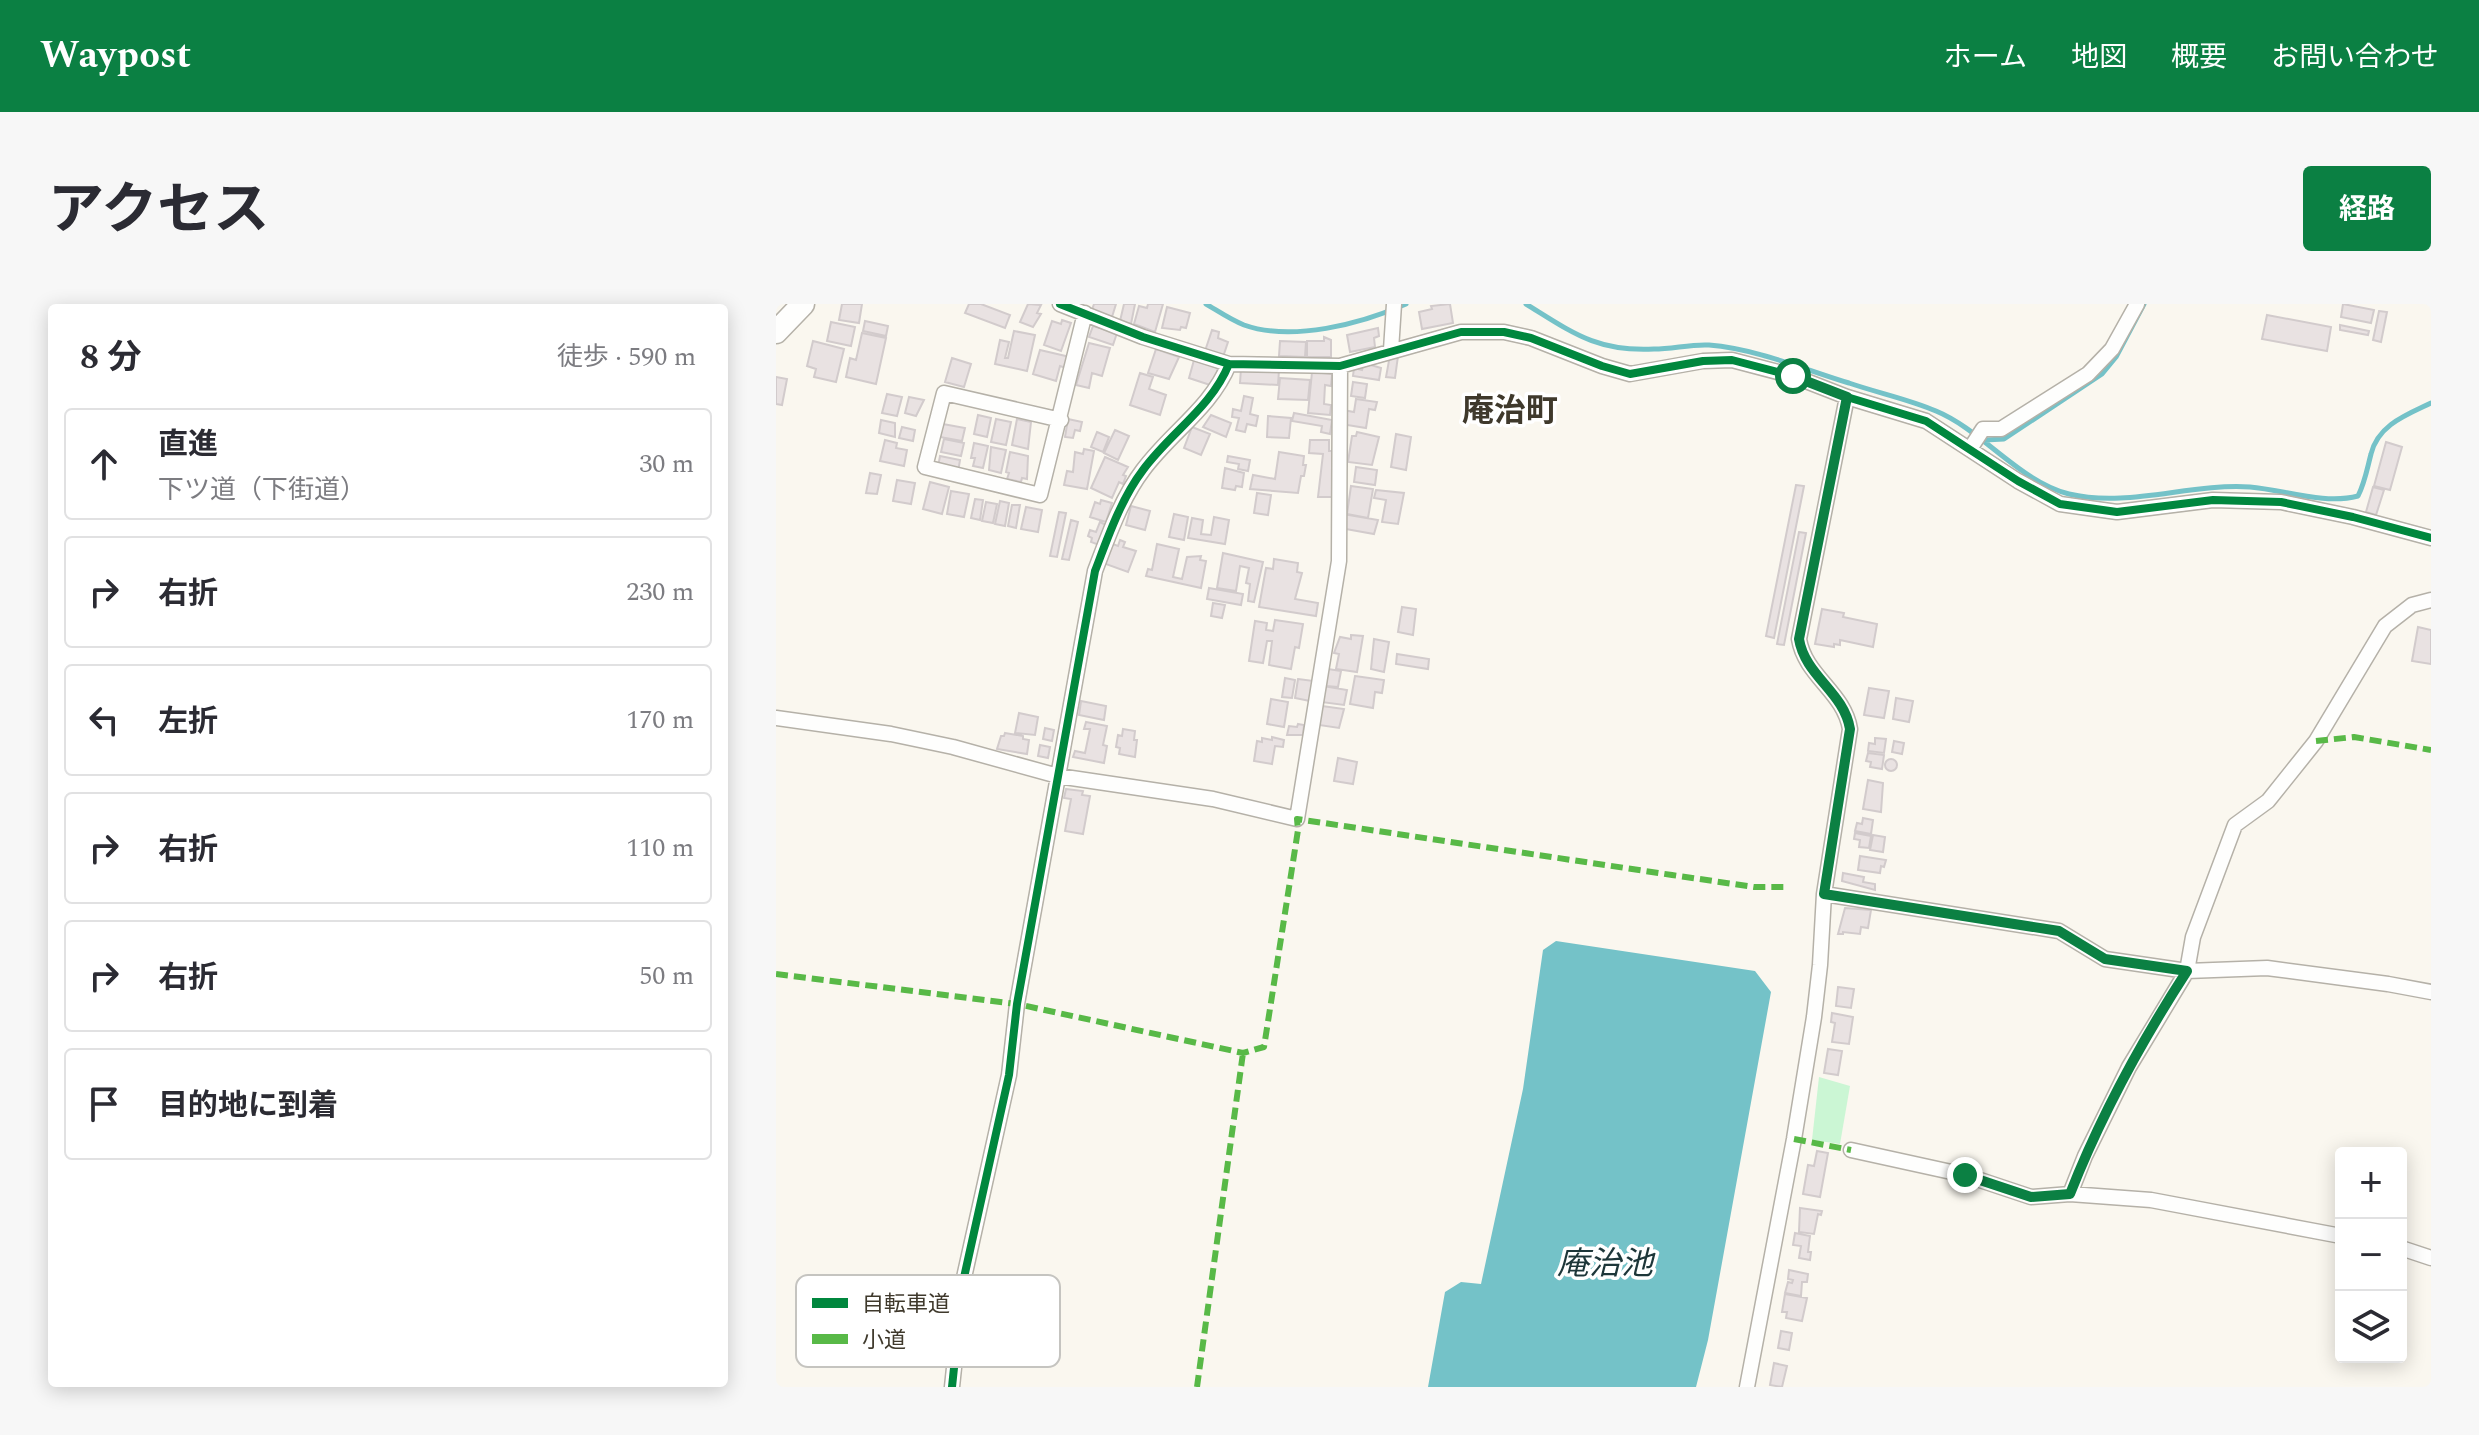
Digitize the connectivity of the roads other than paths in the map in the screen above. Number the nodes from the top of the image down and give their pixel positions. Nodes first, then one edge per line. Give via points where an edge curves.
1 (803, 304) edge
2 (1060, 304) edge
3 (2137, 304) edge
4 (1393, 310) edge
5 (1085, 313) junction
6 (776, 332) edge
7 (1391, 350) junction
8 (1229, 364) junction
9 (1340, 366) junction
10 (1847, 397) junction
11 (1061, 420) junction
12 (1970, 449) junction
13 (2431, 538) edge
14 (2431, 600) edge
15 (776, 718) edge
16 (1058, 776) junction
17 (1824, 894) junction
18 (2187, 971) junction
19 (2431, 992) edge
20 (1851, 1150) dead end
21 (2070, 1194) junction
22 (2335, 1235) edge
23 (2407, 1250) edge
24 (2431, 1258) edge
25 (965, 1275) edge
26 (954, 1367) edge
27 (952, 1387) edge
28 (1747, 1387) edge

1 - 6 main road
2 - 5 street
3 - 12 street via 2112,349 2088,374 2009,425 1983,429
4 - 7 street
5 - 8 street
5 - 11 street
7 - 9 street
7 - 10 street via 1461,332 1504,332 1630,374 1732,360
8 - 9 street
8 - 16 street via 1198,412 1143,470 1113,524 1095,571
9 - 16 street via 1339,561 1297,819 1213,799
10 - 12 street via 1926,421
10 - 17 street via 1799,639 1807,664 1840,700 1850,729
11 - 11 street via 1040,495 925,467 944,393
12 - 13 street via 2060,504 2117,512 2213,500 2281,502
14 - 18 street via 2412,605 2385,626 2316,741 2268,801 2235,825 2193,937
15 - 16 street via 891,734
16 - 25 street via 1009,1075
17 - 18 street via 2059,931 2105,959
17 - 28 street via 1814,1017
18 - 19 street via 2267,968
18 - 21 street via 2129,1067
20 - 21 street via 1965,1175 2031,1197
21 - 22 street via 2151,1200
23 - 24 street
26 - 27 street

